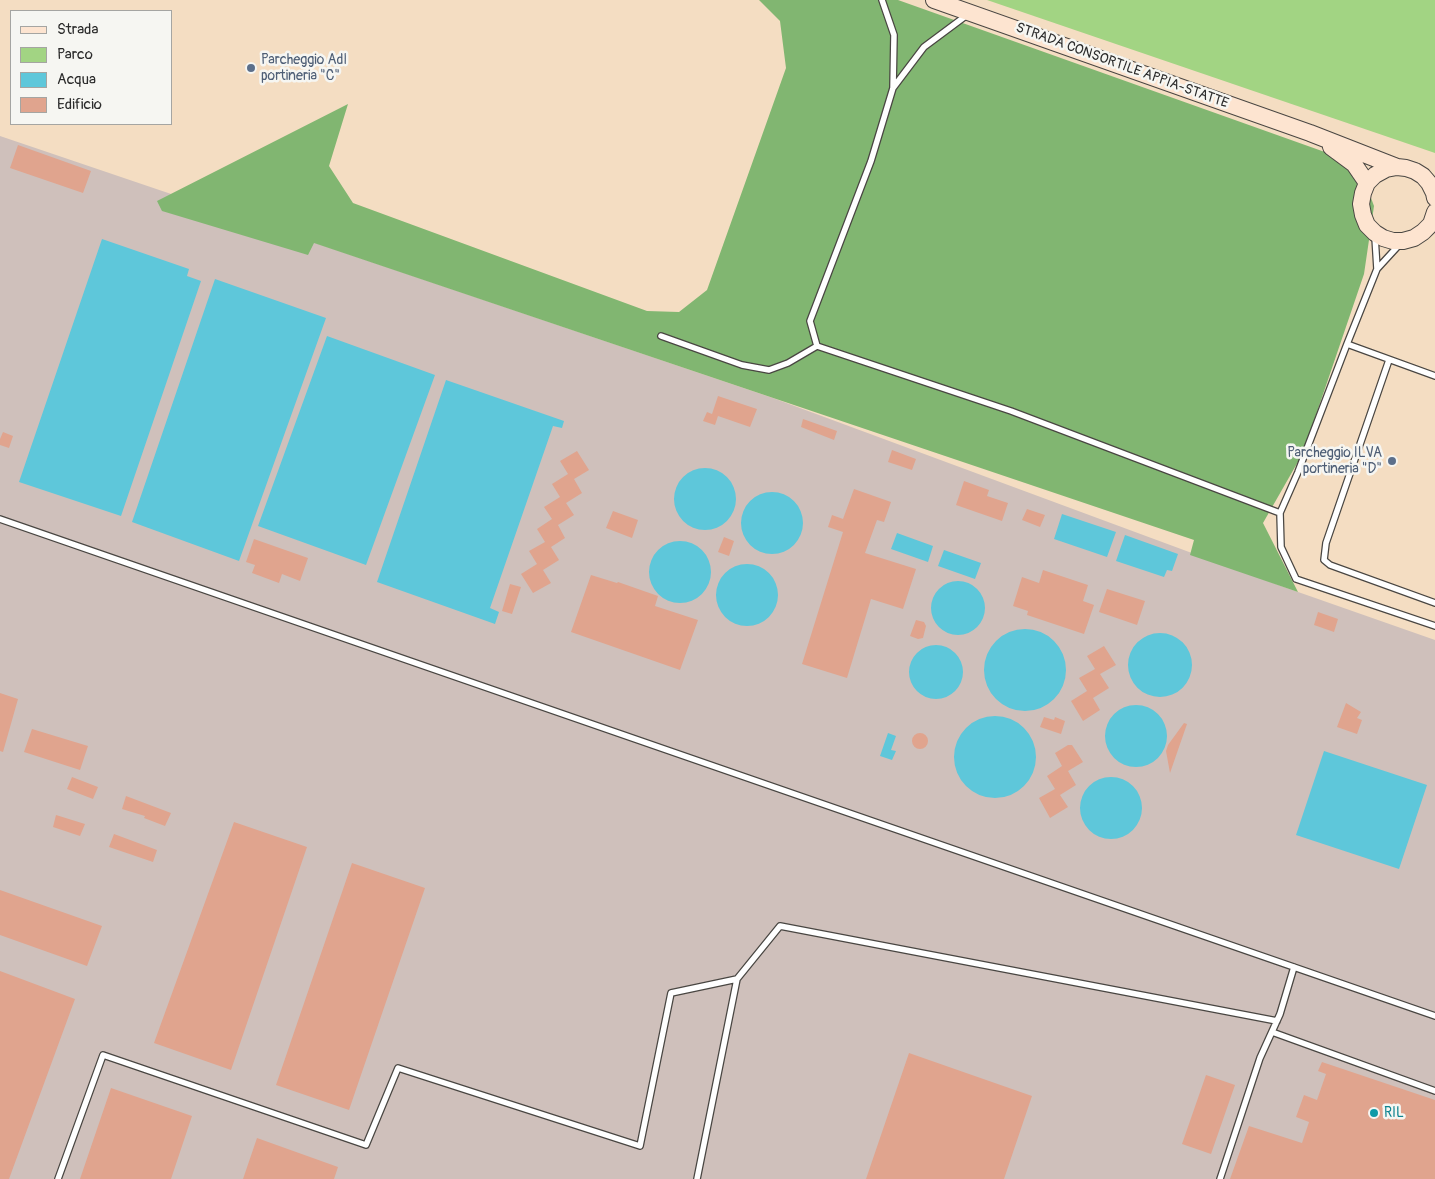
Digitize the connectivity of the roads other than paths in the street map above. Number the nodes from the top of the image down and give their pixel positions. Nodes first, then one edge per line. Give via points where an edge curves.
1 (882, 0) edge
2 (934, 0) edge
3 (970, 12) junction
4 (893, 88) junction
5 (1310, 133) junction
6 (1397, 167) junction
7 (1429, 178) edge
8 (1367, 184) junction
9 (1435, 198) edge
10 (1435, 213) edge
11 (1374, 233) junction
12 (1403, 242) junction
13 (1377, 269) junction
14 (660, 336) dead end
15 (1346, 344) junction
16 (817, 346) junction
17 (1389, 360) junction
18 (1435, 376) edge
19 (1280, 512) junction
20 (0, 519) edge
21 (1435, 604) edge
22 (1435, 626) edge
23 (1294, 967) junction
24 (737, 979) junction
25 (1435, 1016) edge
26 (1277, 1021) junction
27 (1272, 1032) junction
28 (1435, 1091) edge
29 (58, 1179) edge
30 (697, 1179) edge
31 (1220, 1179) edge

1 - 4 lane via 894,35
2 - 3 street, STRADA CONSORTILE APPIA-STATTE
3 - 4 lane via 924,47
3 - 5 street, STRADA CONSORTILE APPIA-STATTE
4 - 16 lane via 871,161 810,321
5 - 6 street, STRADA CONSORTILE APPIA-STATTE
5 - 8 street, STRADA CONSORTILE APPIA-STATTE via 1354,164
6 - 7 street, STRADA CONSORTILE APPIA-STATTE
6 - 8 street via 1386,169
7 - 9 street
8 - 11 street via 1361,204 1367,225
10 - 12 street via 1424,232
11 - 12 street
11 - 13 lane
12 - 13 lane
13 - 15 lane
14 - 16 lane via 742,365 769,370
15 - 17 lane
15 - 19 lane
16 - 19 lane via 1011,411
17 - 18 lane
17 - 21 lane via 1326,543 1324,560
19 - 22 lane via 1281,547 1296,579
20 - 23 lane
23 - 25 lane
23 - 26 lane
24 - 26 lane via 780,926
24 - 29 lane via 671,993 640,1146 398,1068 366,1145 103,1055
24 - 30 lane
26 - 27 lane
27 - 28 lane
27 - 31 lane via 1260,1058

